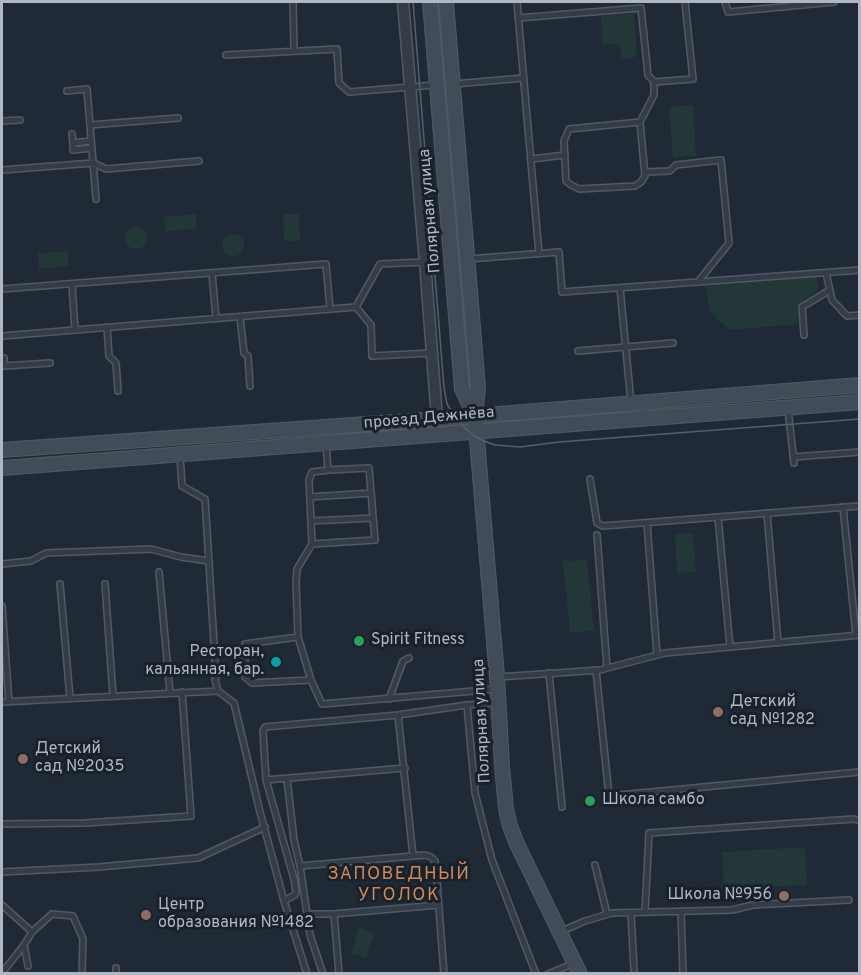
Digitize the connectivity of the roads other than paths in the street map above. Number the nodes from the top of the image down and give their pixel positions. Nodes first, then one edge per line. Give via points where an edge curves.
1 (293, 2) edge
2 (403, 2) edge
3 (430, 2) edge
4 (446, 2) edge
5 (517, 2) edge
6 (685, 2) edge
7 (725, 2) edge
8 (834, 2) edge
9 (518, 18) junction
10 (294, 51) junction
11 (226, 55) dead end
12 (524, 78) junction
13 (654, 82) junction
14 (452, 84) junction
15 (437, 85) junction
16 (410, 88) junction
17 (66, 91) dead end
18 (178, 118) dead end
19 (20, 120) dead end
20 (2, 121) edge
21 (640, 122) junction
22 (90, 125) junction
23 (72, 134) dead end
24 (92, 145) junction
25 (565, 155) junction
26 (531, 159) junction
27 (198, 161) dead end
28 (93, 162) junction
29 (2, 170) edge
30 (645, 172) junction
31 (96, 199) dead end
32 (539, 254) junction
33 (468, 259) junction
34 (425, 262) junction
35 (860, 270) edge
36 (212, 273) junction
37 (826, 273) junction
38 (698, 282) junction
39 (72, 284) junction
40 (620, 288) junction
41 (2, 289) edge
42 (830, 290) junction
43 (356, 307) junction
44 (330, 309) junction
45 (860, 315) edge
46 (240, 316) junction
47 (216, 319) junction
48 (107, 327) junction
49 (75, 330) junction
50 (804, 335) dead end
51 (2, 336) edge
52 (673, 343) dead end
53 (626, 347) junction
54 (578, 351) dead end
55 (432, 353) junction
56 (2, 358) edge
57 (50, 363) dead end
58 (860, 385) edge
59 (250, 386) dead end
60 (118, 391) dead end
61 (860, 402) edge
62 (631, 403) junction
63 (788, 407) junction
64 (475, 416) junction
65 (437, 419) junction
66 (476, 431) junction
67 (325, 443) junction
68 (2, 450) edge
69 (860, 452) edge
70 (180, 455) junction
71 (2, 468) edge
72 (328, 470) junction
73 (590, 479) dead end
74 (371, 493) junction
75 (310, 497) junction
76 (860, 506) edge
77 (843, 507) junction
78 (767, 513) junction
79 (718, 517) junction
80 (373, 518) junction
81 (311, 520) junction
82 (647, 523) junction
83 (597, 535) dead end
84 (312, 544) junction
85 (209, 561) junction
86 (2, 564) edge
87 (159, 572) dead end
88 (60, 584) dead end
89 (105, 584) dead end
90 (2, 606) edge
91 (858, 635) edge
92 (298, 637) junction
93 (778, 642) junction
94 (730, 647) junction
95 (657, 655) junction
96 (409, 658) dead end
97 (607, 668) junction
98 (596, 670) junction
99 (549, 673) junction
100 (310, 680) junction
101 (498, 683) junction
102 (218, 691) junction
103 (170, 693) junction
104 (182, 693) junction
105 (113, 696) junction
106 (70, 698) junction
107 (389, 699) junction
108 (2, 702) edge
109 (9, 702) junction
110 (499, 703) junction
111 (467, 705) junction
112 (398, 715) junction
113 (405, 768) junction
114 (860, 772) edge
115 (287, 779) junction
116 (266, 780) junction
117 (562, 807) dead end
118 (860, 821) edge
119 (2, 824) edge
120 (264, 827) junction
121 (414, 856) junction
122 (300, 866) junction
123 (595, 866) dead end
124 (2, 872) edge
125 (849, 900) dead end
126 (284, 901) junction
127 (438, 904) junction
128 (2, 905) edge
129 (681, 911) junction
130 (645, 912) junction
131 (631, 913) junction
132 (307, 914) junction
133 (334, 914) junction
134 (607, 914) junction
135 (32, 932) junction
136 (560, 932) junction
137 (24, 945) junction
138 (28, 966) dead end
139 (578, 968) edge
140 (634, 970) dead end
141 (2, 974) edge
142 (82, 974) edge
143 (307, 974) edge
144 (323, 974) edge
145 (339, 974) edge
146 (444, 974) edge
147 (536, 974) edge
148 (548, 974) edge
149 (683, 974) edge

1 - 10 lane
2 - 16 street
3 - 15 main road, Полярная улица
4 - 14 main road, Полярная улица
5 - 9 lane
6 - 13 lane via 693,79
7 - 8 lane via 728,12
9 - 12 lane
9 - 13 lane via 641,8 648,75
10 - 11 lane
10 - 16 lane via 337,49 339,83 349,92
12 - 14 lane
12 - 26 lane
13 - 21 lane via 654,95
14 - 33 main road, Полярная улица
15 - 16 lane
15 - 64 main road, Полярная улица via 462,389
16 - 34 street
17 - 22 lane via 87,89
18 - 22 lane
19 - 20 lane
21 - 25 lane via 569,129 564,141
21 - 30 lane
22 - 24 lane
23 - 24 lane via 74,150
24 - 28 lane
25 - 26 lane
25 - 30 lane via 566,181 579,189 635,186
26 - 32 lane
27 - 28 lane via 106,169
28 - 29 lane
28 - 31 lane
30 - 38 lane via 721,160 729,243
32 - 33 lane
32 - 40 lane via 559,252 562,292
33 - 64 main road, Полярная улица via 478,388
34 - 43 lane via 380,264
34 - 55 street
35 - 37 lane
36 - 39 lane
36 - 44 lane via 327,264
36 - 47 lane
37 - 38 lane
37 - 42 lane
38 - 40 lane
39 - 41 lane
39 - 49 lane
40 - 53 lane
42 - 45 lane via 832,300 848,316
42 - 50 lane via 802,307
43 - 44 lane
43 - 55 lane via 371,325 372,356
44 - 46 lane
46 - 47 lane
46 - 59 lane
47 - 48 lane
48 - 49 lane
48 - 60 lane
49 - 51 lane
52 - 53 lane
53 - 54 lane
53 - 62 lane
55 - 65 street
56 - 57 lane via 4,366
58 - 62 main road, проезд Дежнёва
61 - 63 main road, проезд Дежнёва
62 - 64 main road, проезд Дежнёва
63 - 66 main road, проезд Дежнёва
63 - 69 lane via 794,460
64 - 65 main road, проезд Дежнёва
64 - 66 main road, Полярная улица
65 - 68 main road, проезд Дежнёва
66 - 67 main road, проезд Дежнёва
66 - 101 main road, Полярная улица
67 - 70 main road, проезд Дежнёва
67 - 72 lane
70 - 71 main road, проезд Дежнёва
70 - 85 lane via 183,486 205,499
72 - 74 lane via 369,468
72 - 75 lane via 312,472
73 - 82 lane via 597,523
74 - 75 lane
74 - 80 lane
75 - 81 lane
76 - 77 lane
77 - 78 lane
77 - 91 lane
78 - 79 lane
78 - 93 lane
79 - 82 lane
79 - 94 lane
80 - 81 lane
80 - 84 lane via 375,540
81 - 84 lane
82 - 95 lane
83 - 97 lane
84 - 92 lane via 297,569
85 - 86 lane via 152,549 46,553 31,561
85 - 102 lane
87 - 103 lane
88 - 106 lane
89 - 105 lane
90 - 109 lane
91 - 93 lane
92 - 100 lane
92 - 100 lane via 245,644 246,677 252,683
93 - 94 lane
94 - 95 lane
95 - 97 lane
96 - 107 lane via 404,661
97 - 98 lane
98 - 99 lane
98 - 114 lane via 609,796
99 - 101 lane
99 - 117 lane
100 - 107 lane via 322,704
101 - 107 lane
101 - 110 main road, Полярная улица
102 - 104 lane
102 - 120 lane via 234,703
103 - 104 lane
103 - 105 lane
104 - 119 lane via 191,816
105 - 106 lane
106 - 109 lane
108 - 109 lane
110 - 111 lane
110 - 136 main road, Полярная улица via 503,787 510,826
111 - 112 lane
111 - 147 lane via 475,793 492,860
112 - 113 lane
112 - 116 lane via 265,727
113 - 115 lane
113 - 121 lane
115 - 116 lane
115 - 122 lane
116 - 126 lane via 296,891
118 - 130 lane via 649,833
120 - 124 lane via 198,858
120 - 126 lane
121 - 122 lane
121 - 127 lane via 425,855 435,861
122 - 132 lane
123 - 134 lane
125 - 129 lane
126 - 143 lane
127 - 133 lane
127 - 146 lane
128 - 135 lane
129 - 130 lane
129 - 149 lane
130 - 131 lane
131 - 134 lane
131 - 140 lane
132 - 133 lane
132 - 144 lane via 309,935
133 - 145 lane
134 - 136 lane
135 - 137 lane
135 - 142 lane via 52,914 73,916 83,939
136 - 139 main road, Полярная улица
137 - 138 lane
137 - 141 lane
139 - 148 lane

